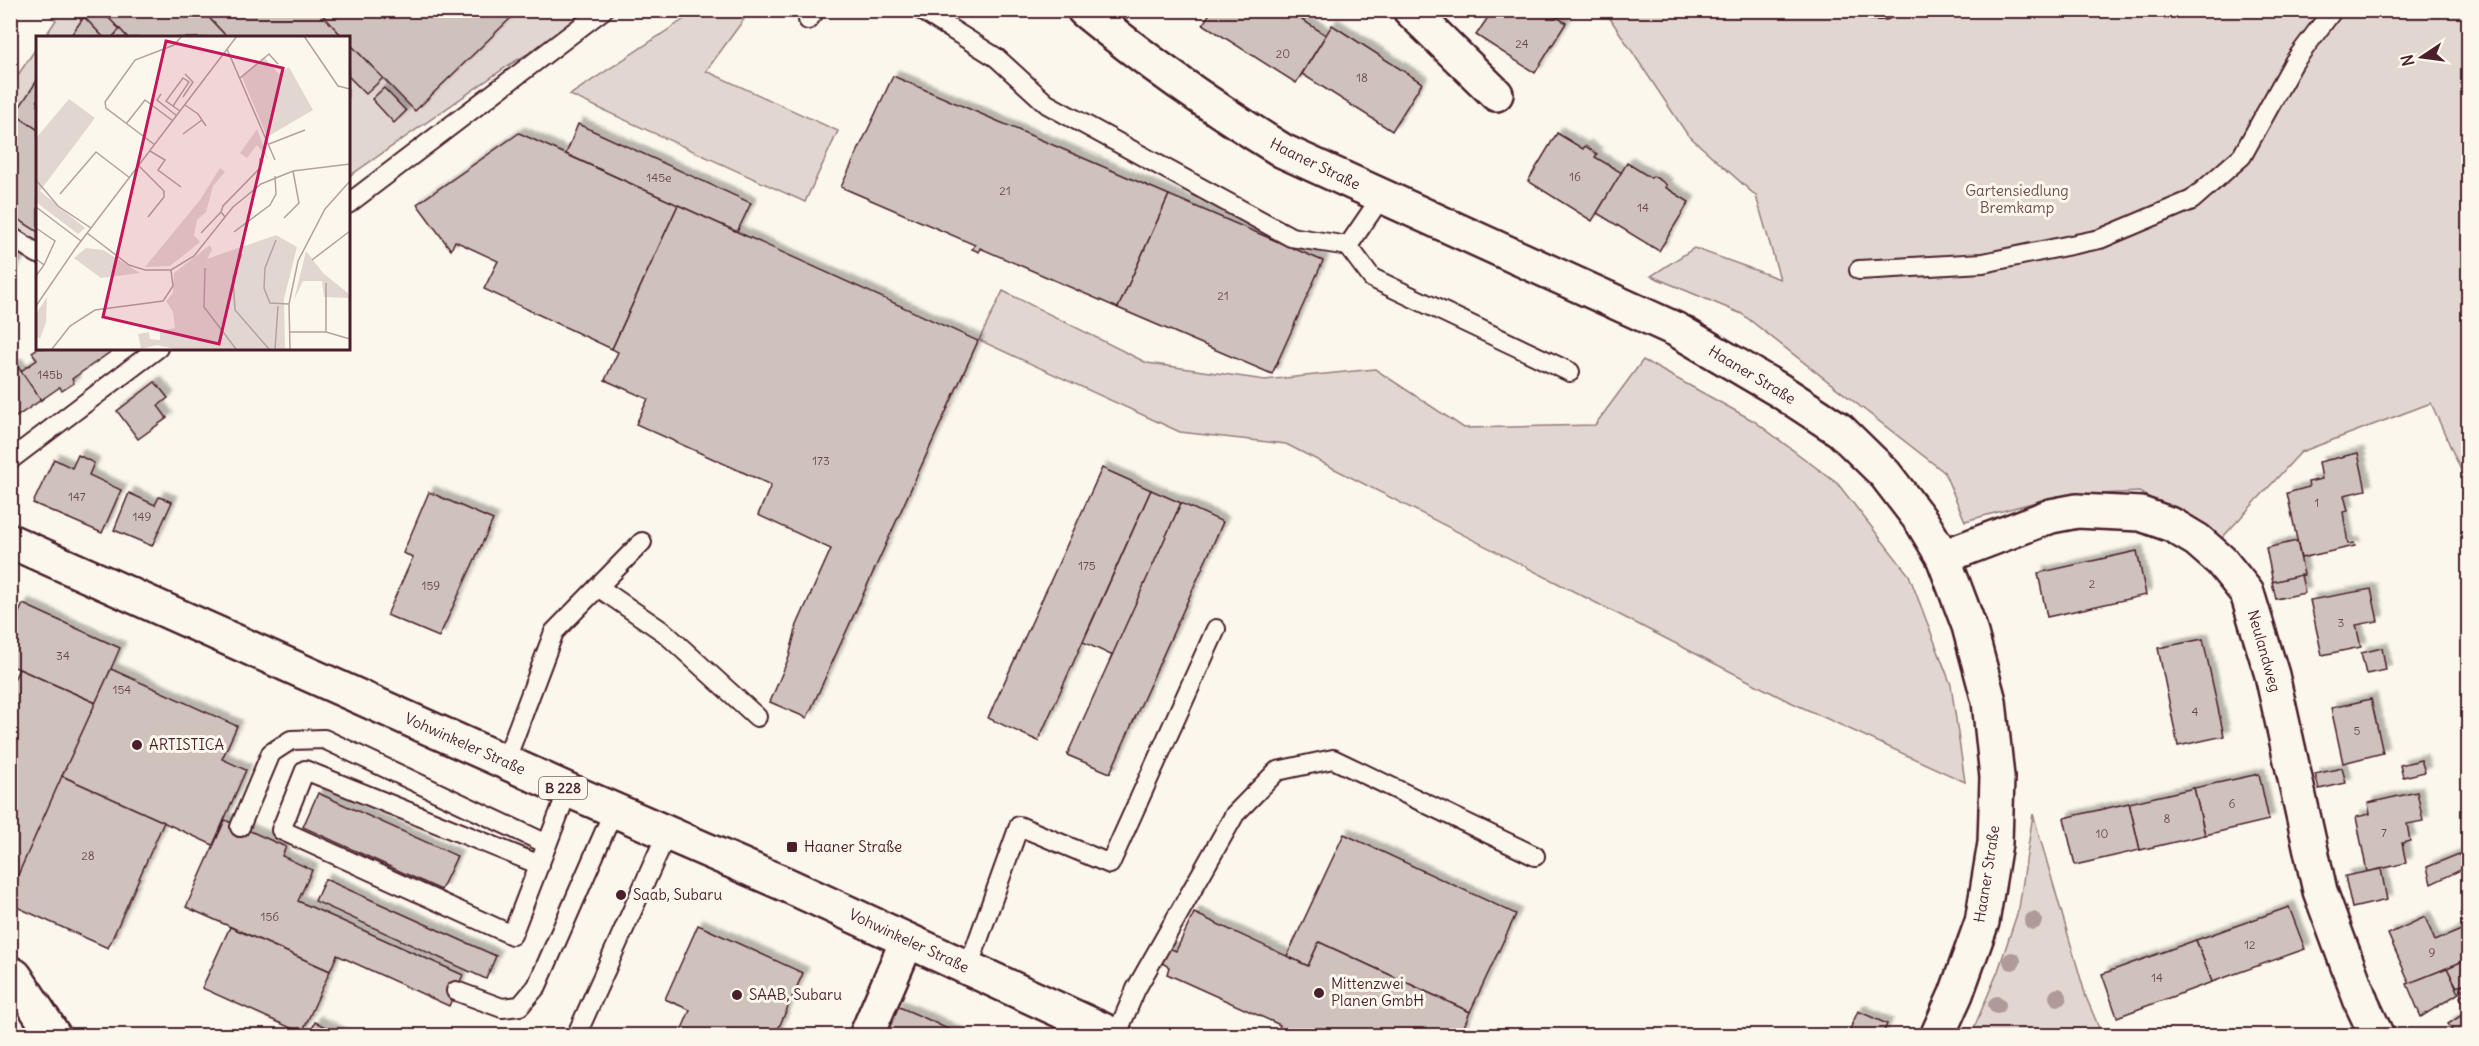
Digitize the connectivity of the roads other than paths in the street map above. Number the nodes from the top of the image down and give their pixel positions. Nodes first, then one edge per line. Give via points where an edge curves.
1 (603, 10) edge
2 (921, 10) edge
3 (1084, 10) edge
4 (1410, 10) edge
5 (1872, 10) edge
6 (1884, 10) edge
7 (2333, 10) edge
8 (1496, 94) dead end
9 (1383, 196) junction
10 (350, 202) edge
11 (10, 236) edge
12 (1348, 246) junction
13 (36, 253) edge
14 (1859, 270) dead end
15 (155, 350) edge
16 (1570, 372) dead end
17 (10, 460) edge
18 (10, 542) edge
19 (642, 542) dead end
20 (1943, 557) junction
21 (598, 587) junction
22 (1216, 629) dead end
23 (757, 717) dead end
24 (505, 762) junction
25 (568, 790) junction
26 (614, 810) junction
27 (240, 826) dead end
28 (667, 833) junction
29 (548, 844) junction
30 (1535, 856) dead end
31 (540, 865) junction
32 (907, 941) junction
33 (968, 968) junction
34 (10, 973) edge
35 (456, 991) dead end
36 (54, 1035) edge
37 (576, 1035) edge
38 (866, 1035) edge
39 (1116, 1035) edge
40 (1937, 1035) edge
41 (2377, 1035) edge

1 - 10 lane
2 - 12 lane via 997,58 1047,104 1291,237
3 - 9 main road, Haaner Straße via 1222,114 1283,151
4 - 8 main road
5 - 6 lane
7 - 14 lane via 2294,62 2242,156 2192,200 2100,239 1983,263
9 - 12 lane
9 - 20 main road, Haaner Straße via 1677,330 1779,390 1840,430 1885,474
11 - 13 lane
12 - 16 lane via 1372,278
15 - 17 lane
18 - 24 main road, Vohwinkeler Straße / B 228
19 - 21 lane
20 - 40 main road, Haaner Straße via 1969,626 1989,701 1997,777 1995,843 1982,922
20 - 41 main road, Neulandweg via 2051,516 2077,511 2141,514 2172,525 2221,561 2247,593 2272,675 2320,891
21 - 23 lane via 665,633
21 - 24 lane via 554,632
22 - 33 lane via 1110,864 1019,826
24 - 25 main road, Vohwinkeler Straße / B 228
25 - 26 main road, Vohwinkeler Straße / B 228
25 - 29 lane
26 - 28 main road, Vohwinkeler Straße / B 228
26 - 35 lane via 537,986 520,1006 502,1008
27 - 29 lane via 271,753 291,740 324,739
28 - 32 main road, Vohwinkeler Straße / B 228
28 - 37 lane
29 - 31 lane
30 - 39 lane via 1333,759 1277,771 1235,814 1136,988
31 - 31 lane via 512,935 281,830 305,770
32 - 33 main road, Vohwinkeler Straße / B 228
32 - 38 main road
33 - 39 main road, Vohwinkeler Straße / B 228
34 - 36 main road

